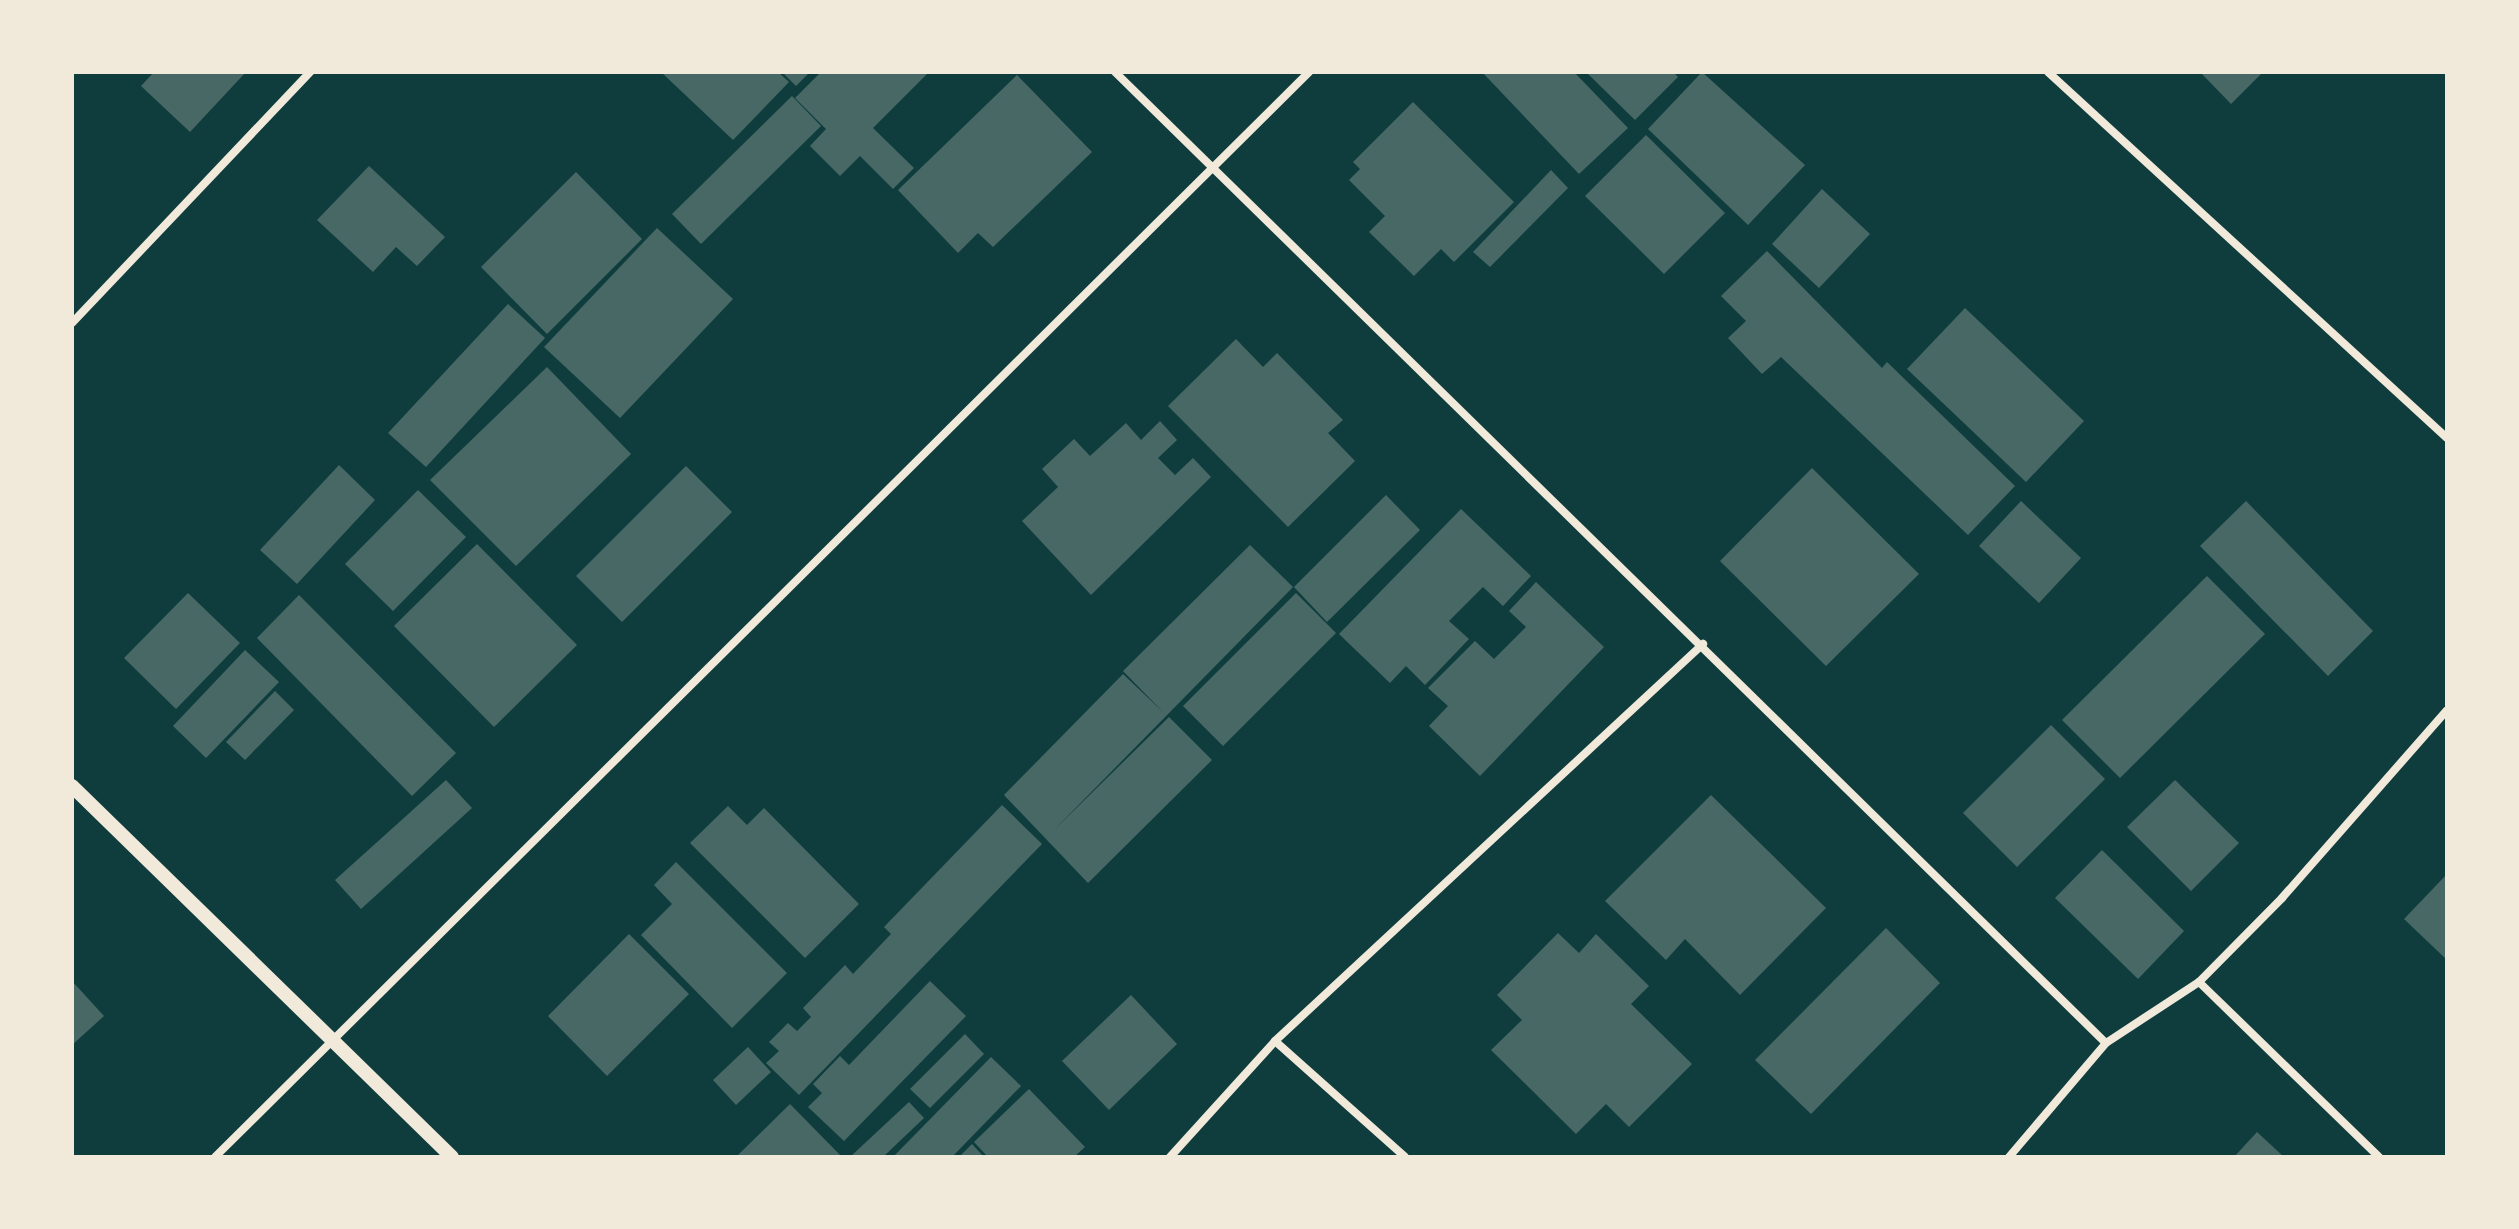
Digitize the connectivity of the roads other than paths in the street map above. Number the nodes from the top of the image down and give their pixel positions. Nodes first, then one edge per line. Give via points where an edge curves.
1 (310, 72) edge
2 (1115, 72) edge
3 (1309, 72) edge
4 (2048, 72) edge
5 (1213, 171) junction
6 (72, 323) edge
7 (2447, 438) edge
8 (1703, 644) junction
9 (2447, 710) edge
10 (72, 786) edge
11 (2199, 982) junction
12 (334, 1037) junction
13 (1275, 1041) junction
14 (2106, 1043) junction
15 (215, 1157) edge
16 (452, 1157) edge
17 (1170, 1157) edge
18 (1405, 1157) edge
19 (2009, 1157) edge
20 (2379, 1157) edge

1 - 6 street
2 - 5 street
3 - 5 street
4 - 7 street
5 - 8 street
5 - 12 street
8 - 13 street
8 - 14 street
9 - 11 street via 2282,898
10 - 12 street
11 - 14 street
11 - 20 street
12 - 15 street
12 - 16 street
13 - 17 street
13 - 18 street
14 - 19 street

